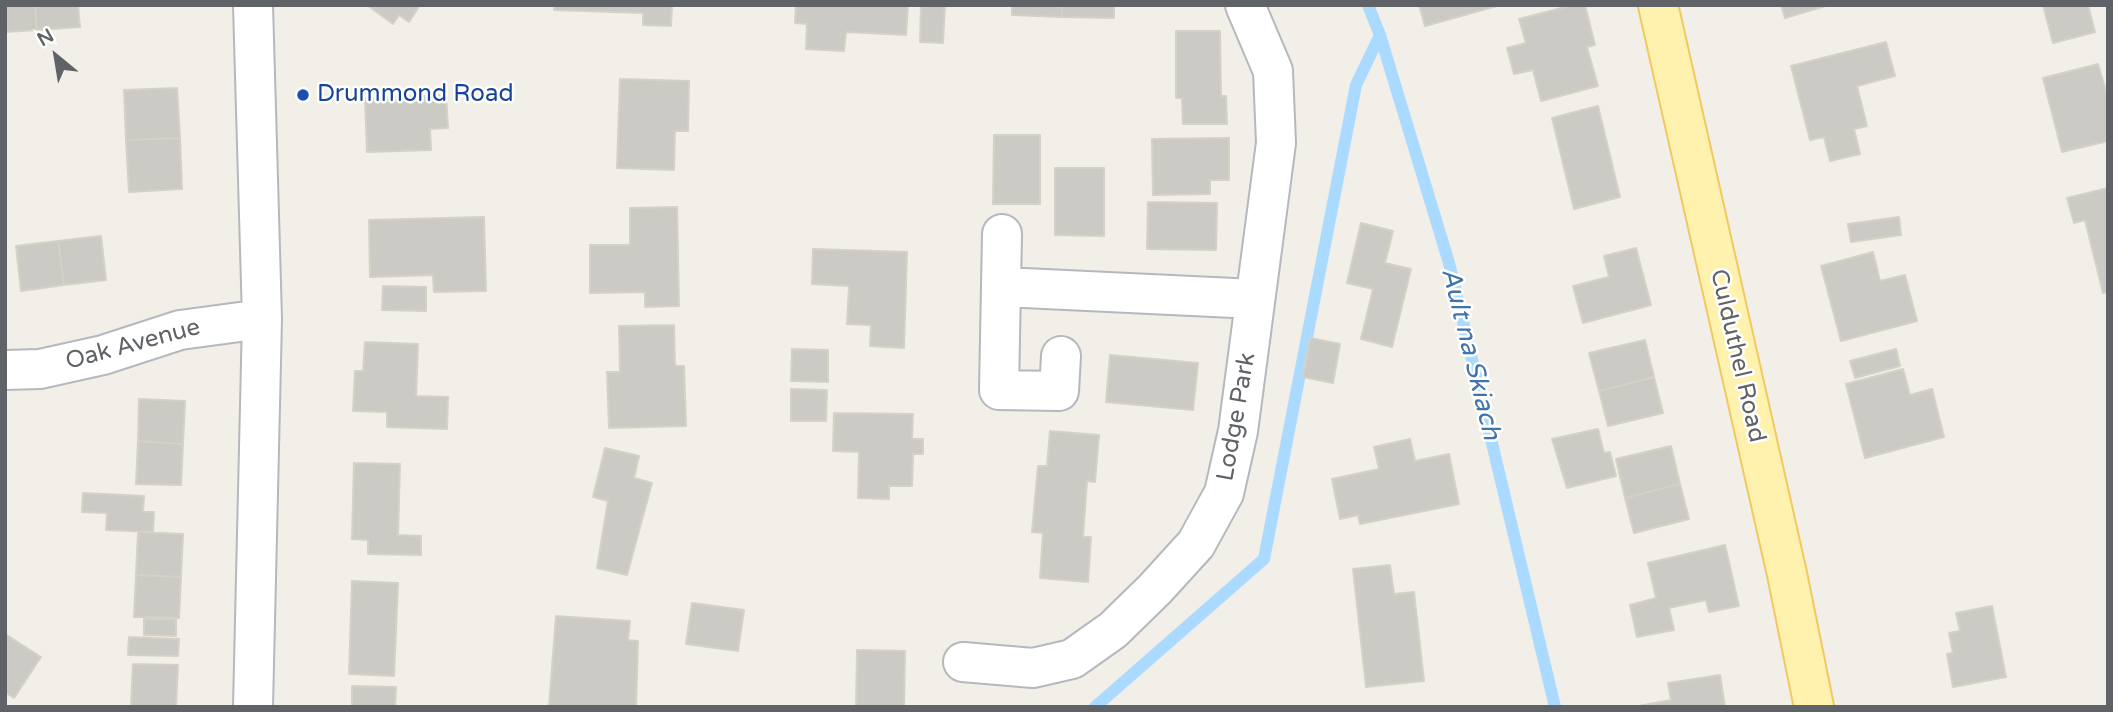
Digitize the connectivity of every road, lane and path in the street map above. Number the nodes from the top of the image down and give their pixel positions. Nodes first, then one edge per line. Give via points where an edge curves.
1 (253, 5) edge
2 (1245, 5) edge
3 (1658, 5) edge
4 (1002, 234) dead end
5 (1003, 287) junction
6 (1255, 299) junction
7 (262, 319) junction
8 (1061, 356) dead end
9 (5, 370) edge
10 (963, 662) dead end
11 (253, 707) edge
12 (1814, 707) edge

1 - 7 street
2 - 6 street, Lodge Park via 1266,50 1276,96 1276,143
3 - 12 main road, Culduthel Road
4 - 5 street
5 - 6 street
5 - 8 street via 999,390 1059,391
6 - 10 street, Lodge Park via 1238,431 1224,493 1196,544 1113,630 1072,659 1033,668
7 - 9 street, Oak Avenue via 180,330 40,369
7 - 11 street

